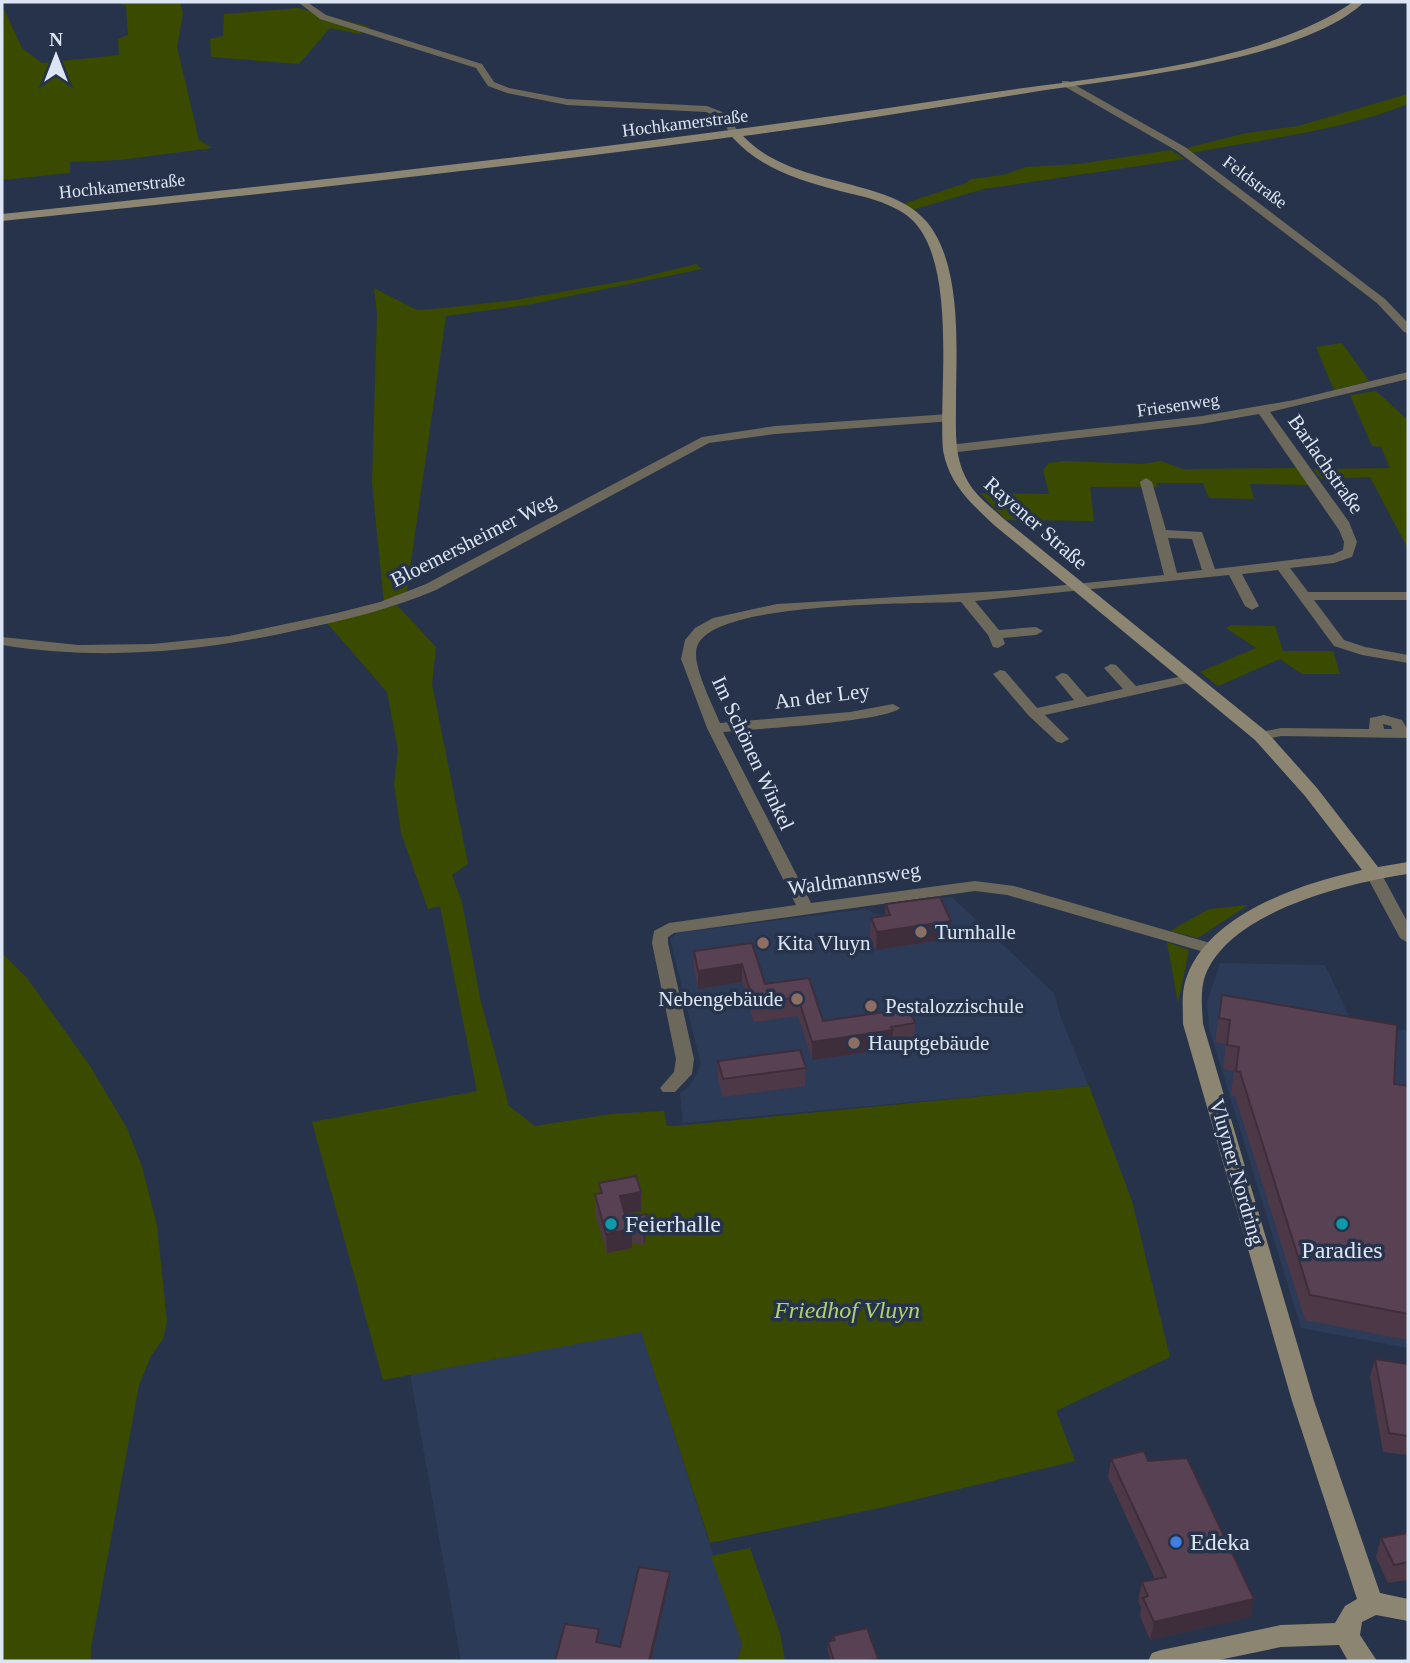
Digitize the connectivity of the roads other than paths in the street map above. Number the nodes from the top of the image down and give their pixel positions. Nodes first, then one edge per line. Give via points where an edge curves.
1 (302, 2) edge
2 (1359, 2) edge
3 (1065, 83) junction
4 (735, 134) junction
5 (2, 217) edge
6 (1408, 330) edge
7 (1408, 375) edge
8 (1262, 410) junction
9 (949, 418) junction
10 (949, 449) junction
11 (1146, 482) dead end
12 (1160, 534) junction
13 (1280, 565) junction
14 (1234, 571) junction
15 (1210, 574) junction
16 (1172, 579) junction
17 (1080, 590) junction
18 (1302, 596) junction
19 (1408, 596) edge
20 (965, 598) junction
21 (1252, 606) dead end
22 (1036, 631) dead end
23 (2, 641) edge
24 (1408, 659) edge
25 (1111, 668) dead end
26 (1000, 674) dead end
27 (1062, 677) dead end
28 (1192, 678) junction
29 (1133, 691) junction
30 (1085, 702) junction
31 (893, 708) dead end
32 (1034, 713) junction
33 (714, 728) junction
34 (1405, 734) edge
35 (1261, 736) junction
36 (1062, 739) dead end
37 (1408, 868) edge
38 (1373, 873) junction
39 (806, 909) junction
40 (1408, 938) edge
41 (1211, 949) junction
42 (669, 1088) dead end
43 (1371, 1603) junction
44 (1408, 1610) edge
45 (1347, 1634) junction
46 (1161, 1661) edge
47 (1364, 1661) edge

1 - 4 street via 323,16 479,65 497,87 575,103 706,109 722,115
2 - 3 street, Hochkamerstraße via 1318,27 1238,53
3 - 4 street, Hochkamerstraße
3 - 6 street, Feldstraße via 1181,149 1381,301
4 - 5 street, Hochkamerstraße
4 - 9 street, Rayener Straße via 751,153 773,165 898,207 920,221 933,245 946,292
7 - 8 street, Friesenweg
8 - 10 street, Friesenweg
8 - 13 street, Barlachstraße via 1342,522 1351,546 1341,557
9 - 10 street, Rayener Straße
9 - 23 street, Bloemersheimer Weg via 775,430 706,440 395,604 190,648 50,650
10 - 17 street, Rayener Straße via 969,494
11 - 12 street
12 - 15 street via 1197,535
12 - 16 street
13 - 14 street, Barlachstraße
13 - 18 street
14 - 15 street, Barlachstraße
14 - 21 street
15 - 16 street, Barlachstraße
16 - 17 street, Barlachstraße
17 - 20 street, Im Schönen Winkel
17 - 28 street, Rayener Straße
18 - 19 street
18 - 24 street via 1339,643
20 - 22 street via 997,639
20 - 33 street, Im Schönen Winkel via 786,608 705,627 691,641 688,659
25 - 29 street
26 - 32 street
27 - 30 street
28 - 29 street
28 - 35 street, Rayener Straße
29 - 30 street
30 - 32 street
31 - 33 street, An der Ley
32 - 36 street
33 - 39 street, Im Schönen Winkel
34 - 35 street via 1281,732
35 - 38 street, Rayener Straße
37 - 38 street, Vluyner Nordring
38 - 40 street, Rayener Straße
38 - 41 street, Vluyner Nordring via 1299,894 1235,929
39 - 41 street, Waldmannsweg via 986,887
39 - 42 street, Waldmannsweg via 669,928 660,935 685,1059 683,1074
41 - 43 street, Vluyner Nordring via 1197,973 1192,994 1194,1024 1303,1401
43 - 44 street
43 - 45 street via 1353,1614
45 - 46 street via 1281,1636
45 - 47 street

